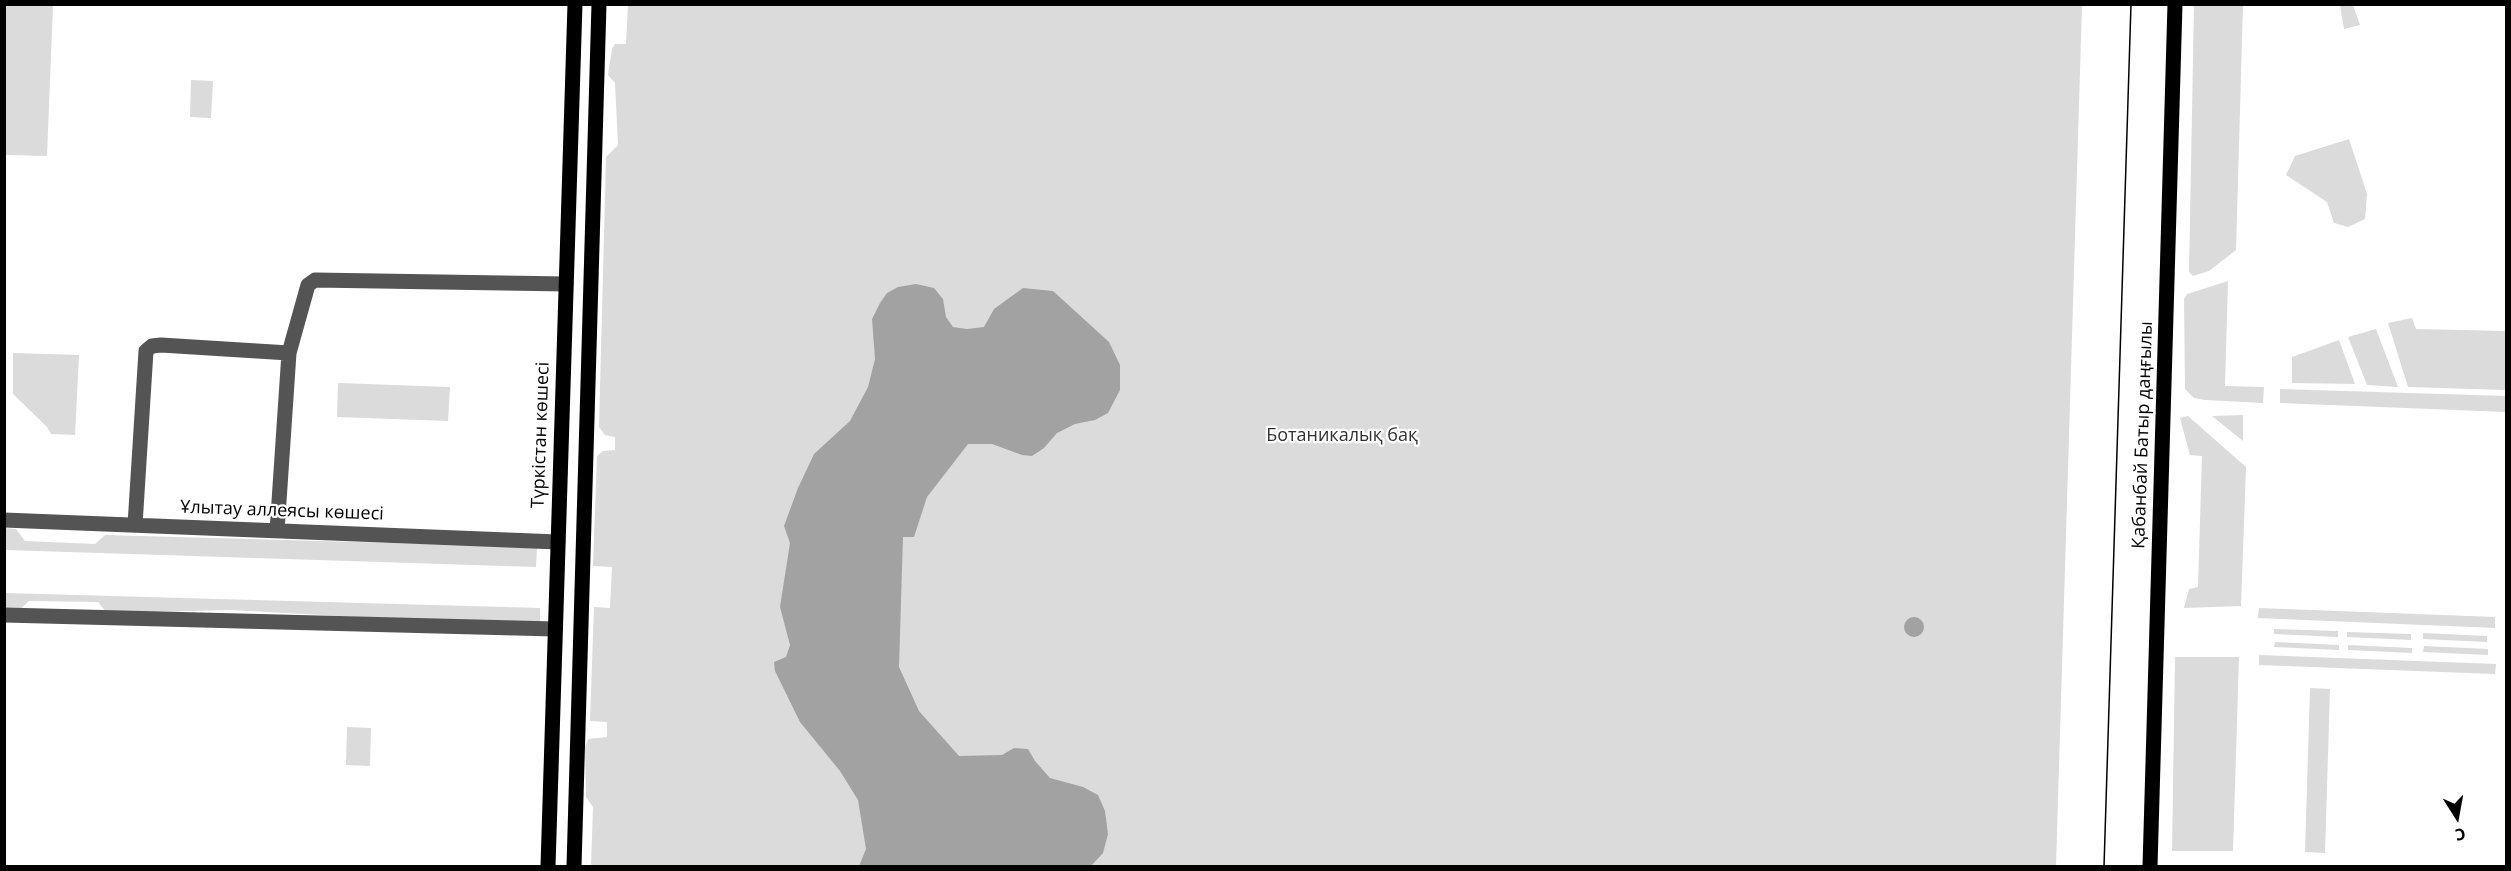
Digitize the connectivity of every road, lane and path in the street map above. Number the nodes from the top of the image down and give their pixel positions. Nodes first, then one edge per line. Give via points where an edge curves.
1 (575, 4) edge
2 (599, 4) edge
3 (2175, 4) edge
4 (566, 284) junction
5 (289, 353) junction
6 (4, 520) edge
7 (135, 525) junction
8 (277, 531) junction
9 (558, 542) junction
10 (583, 553) junction
11 (4, 615) edge
12 (555, 623) junction
13 (581, 628) junction
14 (548, 867) edge
15 (574, 867) edge
16 (2150, 867) edge

1 - 4 main road, Түркістан көшесі
2 - 10 main road
3 - 16 main road, Қабанбай Батыр даңғылы
4 - 5 street via 315,280 304,292
4 - 9 main road, Түркістан көшесі
5 - 7 street via 161,345 146,351
5 - 8 street
6 - 7 street, Ұлытау аллеясы көшесі
7 - 8 street, Ұлытау аллеясы көшесі
8 - 9 street, Ұлытау аллеясы көшесі
9 - 10 main road via 561,557 568,563 574,563
9 - 12 main road, Түркістан көшесі
10 - 13 main road
11 - 12 street
12 - 13 main road via 559,611 573,610
12 - 14 main road, Түркістан көшесі
13 - 15 main road

